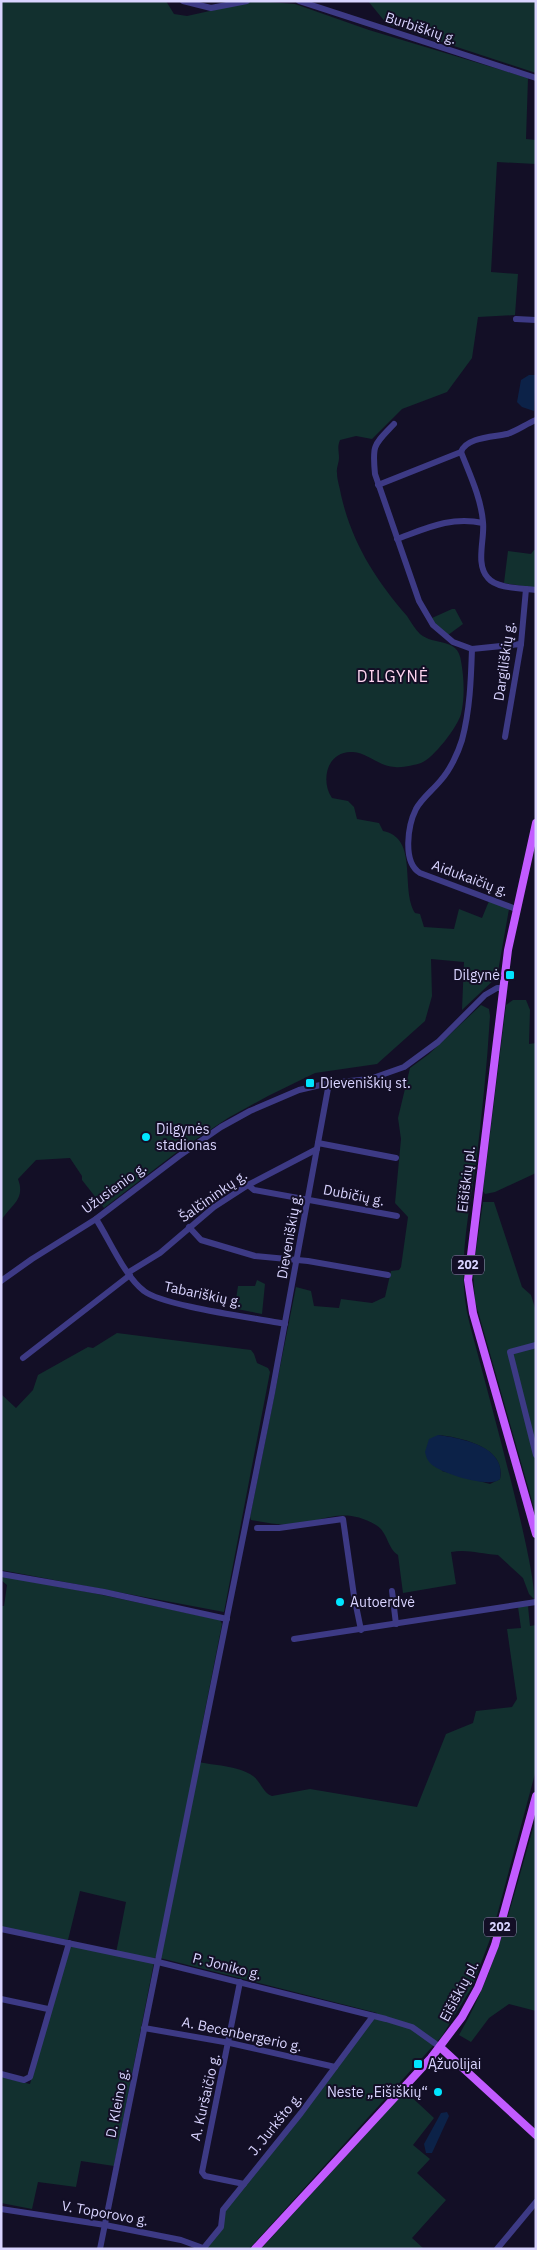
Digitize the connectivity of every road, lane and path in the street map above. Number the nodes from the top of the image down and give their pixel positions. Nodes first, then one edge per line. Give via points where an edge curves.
1 (183, 1) edge
2 (246, 1) edge
3 (299, 1) edge
4 (536, 78) edge
5 (516, 319) dead end
6 (536, 320) edge
7 (536, 420) edge
8 (394, 424) dead end
9 (461, 452) junction
10 (378, 485) junction
11 (484, 523) junction
12 (397, 539) junction
13 (526, 589) junction
14 (536, 590) edge
15 (521, 644) junction
16 (472, 648) junction
17 (505, 737) dead end
18 (536, 823) edge
19 (516, 908) junction
20 (503, 988) junction
21 (329, 1083) junction
22 (318, 1146) junction
23 (396, 1158) dead end
24 (248, 1185) junction
25 (308, 1199) junction
26 (397, 1216) dead end
27 (96, 1218) junction
28 (189, 1227) junction
29 (297, 1260) junction
30 (130, 1273) junction
31 (388, 1275) dead end
32 (1, 1281) edge
33 (285, 1324) junction
34 (536, 1345) edge
35 (23, 1358) dead end
36 (536, 1455) edge
37 (257, 1528) dead end
38 (536, 1534) edge
39 (1, 1574) edge
40 (392, 1591) dead end
41 (536, 1602) edge
42 (227, 1618) junction
43 (396, 1624) junction
44 (361, 1630) junction
45 (294, 1639) dead end
46 (536, 1796) edge
47 (1, 1929) edge
48 (69, 1943) junction
49 (158, 1962) junction
50 (240, 1982) junction
51 (1, 2000) edge
52 (48, 2009) junction
53 (373, 2016) junction
54 (144, 2028) junction
55 (230, 2043) junction
56 (440, 2047) junction
57 (335, 2067) junction
58 (1, 2074) edge
59 (536, 2135) edge
60 (244, 2184) junction
61 (536, 2202) edge
62 (1, 2209) edge
63 (105, 2225) junction
64 (100, 2249) edge
65 (203, 2249) edge
66 (256, 2249) edge
67 (497, 2249) edge

1 - 2 street via 212,8
3 - 4 street, Burbiškių g.
5 - 6 street
7 - 9 street via 508,434 471,443
8 - 10 street via 373,449
9 - 10 street
9 - 11 street
10 - 12 street
11 - 12 street via 452,520
11 - 13 street via 482,561 487,577 501,585
12 - 16 street via 419,601 432,625 453,642
13 - 14 street
13 - 15 street, Dargiliškių g.
15 - 16 street
15 - 17 street, Dargiliškių g.
16 - 19 street, Aidukaičių g. via 462,740 445,775 416,810 409,849 418,872
18 - 19 main road, Eišiškių pl. / 202
19 - 20 main road, Eišiškių pl. / 202
20 - 21 street, Užusienio g. via 484,995 422,1056 404,1068 370,1079
20 - 38 main road, Eišiškių pl. / 202 via 468,1291
21 - 22 street, Dieveniškių g.
21 - 27 street, Užusienio g. via 277,1098 221,1127
22 - 23 street
22 - 24 street, Šalčininkų g.
22 - 25 street, Dieveniškių g.
24 - 25 street, Dubičių g. via 254,1190
24 - 28 street, Šalčininkų g.
25 - 26 street, Dubičių g.
25 - 29 street, Dieveniškių g.
27 - 30 street, Tabariškių g.
27 - 32 street, Užusienio g.
28 - 29 street via 201,1240 256,1256
28 - 30 street, Šalčininkų g. via 160,1253
29 - 31 street
29 - 33 street, Dieveniškių g.
30 - 33 street, Tabariškių g. via 145,1292 158,1299
30 - 35 street, Šalčininkų g.
33 - 42 street, Dieveniškių g.
34 - 36 street via 510,1352
37 - 44 street via 343,1519
39 - 42 street
40 - 43 street
41 - 43 street
42 - 49 street, D. Kleino g.
43 - 44 street
44 - 45 street
46 - 56 main road, Eišiškių pl. / 202 via 487,1968 462,2017
47 - 48 street, P. Joniko g.
48 - 49 street, P. Joniko g.
48 - 52 street
49 - 50 street, P. Joniko g.
49 - 54 street, D. Kleino g.
50 - 53 street, P. Joniko g.
50 - 55 street, A. Kuršaičio g.
51 - 52 street
52 - 58 street via 27,2080
53 - 56 street, P. Joniko g. via 412,2027
53 - 57 street, J. Jurkšto g.
54 - 55 street, A. Becenbergerio g.
54 - 63 street, D. Kleino g.
55 - 57 street, A. Becenbergerio g.
55 - 60 street, A. Kuršaičio g. via 202,2172 205,2176
56 - 59 main road
56 - 66 main road, Eišiškių pl. / 202
57 - 60 street, J. Jurkšto g.
60 - 65 street, J. Jurkšto g. via 223,2210 221,2227
61 - 67 street
62 - 63 street, V. Toporovo g.
63 - 64 street, D. Kleino g.
63 - 65 street, V. Toporovo g. via 181,2240

